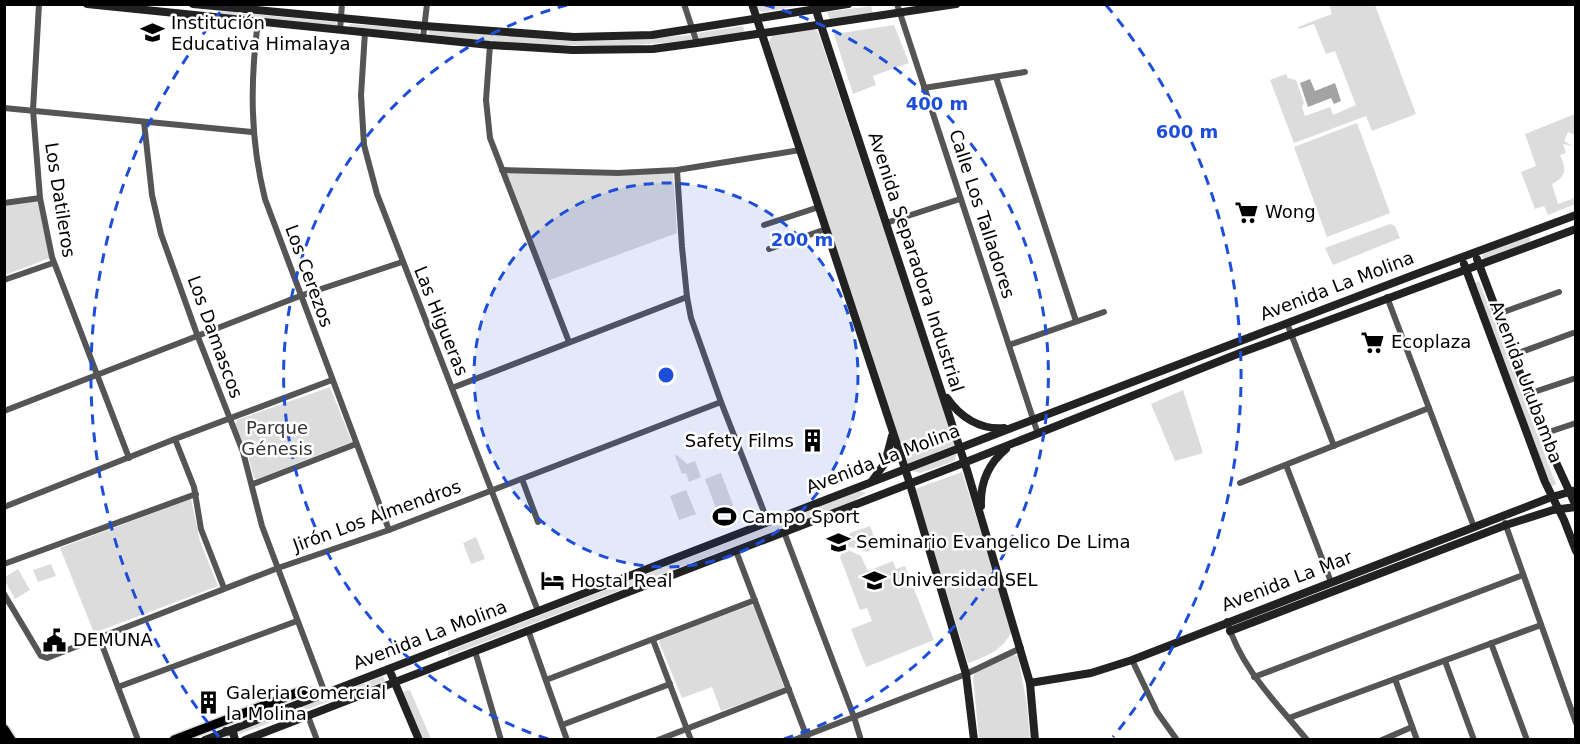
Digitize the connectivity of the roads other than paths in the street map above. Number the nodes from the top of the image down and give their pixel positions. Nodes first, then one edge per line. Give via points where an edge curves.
1 (39, 4) edge
2 (87, 4) edge
3 (193, 4) edge
4 (342, 4) edge
5 (427, 4) edge
6 (684, 4) edge
7 (752, 4) edge
8 (848, 4) edge
9 (897, 4) edge
10 (956, 4) edge
11 (219, 6) edge
12 (815, 7) edge
13 (901, 14) junction
14 (217, 17) junction
15 (341, 18) junction
16 (757, 20) junction
17 (258, 21) junction
18 (821, 25) junction
19 (425, 26) junction
20 (340, 30) junction
21 (692, 30) junction
22 (365, 32) junction
23 (762, 33) junction
24 (423, 38) junction
25 (697, 43) junction
26 (490, 45) junction
27 (1025, 72) dead end
28 (996, 77) junction
29 (924, 88) junction
30 (4, 108) edge
31 (33, 110) junction
32 (144, 122) junction
33 (252, 132) junction
34 (800, 150) junction
35 (502, 170) junction
36 (676, 170) junction
37 (40, 198) junction
38 (960, 199) junction
39 (4, 203) edge
40 (819, 207) junction
41 (1575, 215) edge
42 (886, 223) junction
43 (764, 225) dead end
44 (1541, 228) junction
45 (826, 229) junction
46 (1575, 229) edge
47 (1545, 240) junction
48 (769, 249) dead end
49 (1474, 252) junction
50 (1461, 257) junction
51 (402, 262) junction
52 (53, 263) junction
53 (1478, 264) junction
54 (1466, 268) junction
55 (4, 280) edge
56 (1559, 292) dead end
57 (300, 296) junction
58 (687, 297) junction
59 (1387, 297) junction
60 (1104, 312) dead end
61 (1498, 314) junction
62 (1077, 321) junction
63 (1287, 323) junction
64 (1573, 333) dead end
65 (1291, 334) junction
66 (198, 337) junction
67 (569, 342) junction
68 (1009, 345) junction
69 (1221, 348) junction
70 (1513, 355) junction
71 (1225, 359) junction
72 (96, 376) junction
73 (1575, 378) edge
74 (332, 380) junction
75 (938, 383) junction
76 (1122, 386) junction
77 (452, 387) junction
78 (1528, 394) junction
79 (1127, 398) junction
80 (721, 402) junction
81 (1429, 408) junction
82 (4, 411) edge
83 (230, 419) junction
84 (1033, 420) junction
85 (1575, 423) edge
86 (1014, 427) junction
87 (892, 429) junction
88 (1038, 434) junction
89 (1543, 434) junction
90 (175, 439) junction
91 (1018, 442) junction
92 (356, 444) junction
93 (1334, 446) junction
94 (960, 447) junction
95 (129, 458) junction
96 (965, 462) junction
97 (1286, 465) junction
98 (905, 468) junction
99 (522, 479) junction
100 (872, 481) junction
101 (910, 483) junction
102 (1240, 483) dead end
103 (253, 484) junction
104 (859, 486) junction
105 (492, 491) junction
106 (1572, 491) edge
107 (196, 494) junction
108 (1553, 497) junction
109 (851, 506) junction
110 (4, 507) edge
111 (1575, 507) edge
112 (1559, 510) junction
113 (982, 518) junction
114 (1504, 521) junction
115 (538, 522) dead end
116 (768, 522) junction
117 (1474, 527) junction
118 (389, 530) junction
119 (784, 532) junction
120 (736, 551) junction
121 (1575, 551) edge
122 (4, 564) edge
123 (278, 568) junction
124 (1523, 575) junction
125 (1331, 582) junction
126 (224, 588) junction
127 (4, 594) edge
128 (755, 600) junction
129 (538, 611) junction
130 (297, 621) junction
131 (1227, 621) junction
132 (1541, 625) junction
133 (528, 630) junction
134 (1230, 631) junction
135 (99, 638) junction
136 (653, 640) junction
137 (1491, 643) junction
138 (444, 648) junction
139 (1020, 648) junction
140 (475, 651) junction
141 (1132, 660) junction
142 (450, 661) junction
143 (1445, 661) junction
144 (404, 663) junction
145 (389, 669) junction
146 (966, 674) junction
147 (409, 676) junction
148 (1254, 677) junction
149 (1395, 679) junction
150 (546, 680) junction
151 (394, 682) junction
152 (1030, 683) junction
153 (670, 684) junction
154 (118, 687) junction
155 (789, 689) junction
156 (322, 694) junction
157 (308, 716) junction
158 (854, 717) junction
159 (1290, 718) junction
160 (1575, 723) edge
161 (562, 725) junction
162 (1412, 727) junction
163 (4, 729) edge
164 (687, 729) junction
165 (226, 731) junction
166 (807, 737) edge
167 (11, 740) edge
168 (138, 740) edge
169 (174, 740) edge
170 (205, 740) edge
171 (235, 740) edge
172 (245, 740) edge
173 (317, 740) edge
174 (419, 740) edge
175 (501, 740) edge
176 (567, 740) edge
177 (658, 740) edge
178 (691, 740) edge
179 (794, 740) edge
180 (861, 740) edge
181 (974, 740) edge
182 (1035, 740) edge
183 (1177, 740) edge
184 (1306, 740) edge
185 (1382, 740) edge
186 (1416, 740) edge
187 (1474, 740) edge
188 (1527, 740) edge

1 - 31 street, Los Datileros
2 - 14 main road
3 - 11 main road
4 - 15 street
5 - 19 street
6 - 21 street
7 - 16 main road
8 - 12 main road
9 - 13 street, Calle Los Talladores
10 - 13 main road
11 - 14 street
11 - 15 main road
12 - 16 main road
12 - 18 main road, Avenida Separadora Industrial
13 - 18 main road
13 - 29 street, Calle Los Talladores
14 - 17 main road
15 - 19 main road
15 - 20 street
16 - 21 main road
16 - 23 main road
17 - 20 main road
17 - 33 street, Los Cerezos
18 - 23 main road
18 - 42 main road, Avenida Separadora Industrial
19 - 21 main road via 574,37
19 - 24 street
20 - 22 main road
21 - 25 street
22 - 24 main road
22 - 51 street, Las Higueras via 361,95 364,145 376,194
23 - 25 main road
23 - 34 main road
24 - 26 main road
25 - 26 main road via 573,50
26 - 35 street via 487,117
27 - 28 street
28 - 29 street
28 - 62 street
29 - 38 street, Calle Los Talladores
30 - 31 street
31 - 32 street
31 - 37 street, Los Datileros
32 - 33 street
32 - 66 street, Los Damascos via 152,195
33 - 57 street, Los Cerezos via 264,199
34 - 36 street
34 - 40 main road
35 - 36 street
35 - 67 street
36 - 58 street
37 - 39 street
37 - 52 street, Los Datileros
38 - 42 street
38 - 68 street, Calle Los Talladores
40 - 43 street
40 - 45 main road
41 - 44 main road, Avenida La Molina
42 - 75 main road, Avenida Separadora Industrial
44 - 47 main road
44 - 49 main road, Avenida La Molina
45 - 48 street
45 - 87 main road
46 - 47 main road, Avenida La Molina
47 - 53 main road, Avenida La Molina
49 - 50 main road, Avenida La Molina
49 - 53 main road, Avenida Urubamba
50 - 54 main road, Avenida Urubamba
50 - 63 main road, Avenida La Molina
51 - 57 street
51 - 77 street, Las Higueras
52 - 55 street
52 - 72 street, Los Datileros
53 - 54 main road, Avenida La Molina
53 - 61 main road, Avenida Urubamba
54 - 59 main road, Avenida La Molina
54 - 108 main road, Avenida Urubamba
56 - 61 street
57 - 66 street
57 - 74 street, Los Cerezos
58 - 67 street
58 - 80 street
59 - 65 main road, Avenida La Molina
59 - 81 street
60 - 62 street
61 - 70 main road, Avenida Urubamba
62 - 68 street
63 - 65 street
63 - 69 main road, Avenida La Molina
64 - 70 street
65 - 71 main road, Avenida La Molina
65 - 93 street
66 - 72 street
66 - 83 street, Los Damascos
67 - 77 street
68 - 84 street, Calle Los Talladores
69 - 71 main road
69 - 76 main road, Avenida La Molina
70 - 78 main road, Avenida Urubamba
71 - 79 main road, Avenida La Molina
72 - 82 street
72 - 95 street, Los Datileros
73 - 78 street
74 - 83 street
74 - 92 street, Los Cerezos
75 - 86 main road via 953,407 974,423
75 - 94 main road, Avenida Separadora Industrial
76 - 79 main road
76 - 84 main road, Avenida La Molina
77 - 105 street, Las Higueras
78 - 89 main road, Avenida Urubamba
79 - 88 main road, Avenida La Molina
80 - 99 street, Jirón Los Almendros
80 - 116 street
81 - 93 street
81 - 117 street
83 - 90 street
83 - 103 street, Los Damascos
84 - 86 main road, Avenida La Molina
84 - 88 street, Calle Los Talladores
85 - 89 street
86 - 94 main road, Avenida La Molina
87 - 98 main road
87 - 100 main road via 885,463
88 - 91 main road, Avenida La Molina
89 - 106 main road, Avenida Urubamba
90 - 95 street
90 - 107 street
91 - 96 main road, Avenida La Molina
91 - 113 main road via 999,455 987,472 981,493
92 - 103 street
92 - 118 street, Los Cerezos
93 - 97 street
94 - 96 main road, Avenida Separadora Industrial
94 - 98 main road, Avenida La Molina
95 - 110 street
96 - 101 main road, Avenida La Molina
96 - 113 main road, Avenida Separadora Industrial
97 - 102 street
97 - 125 street
98 - 100 main road, Avenida La Molina
98 - 101 main road
99 - 105 street, Jirón Los Almendros
99 - 115 street
100 - 104 main road, Avenida La Molina
101 - 109 main road, Avenida La Molina
101 - 146 main road
103 - 123 street, Los Damascos via 262,526
104 - 109 main road via 868,489 870,495
104 - 116 main road, Avenida La Molina
105 - 118 street, Jirón Los Almendros
105 - 129 street, Las Higueras
106 - 108 main road, Avenida La Mar
106 - 111 main road, Avenida Urubamba
107 - 122 street
107 - 126 street via 201,529
108 - 112 main road, Avenida Urubamba
108 - 114 main road, Avenida La Mar
109 - 119 main road, Avenida La Molina
111 - 112 main road, Avenida La Mar
112 - 114 main road, Avenida La Mar
112 - 121 main road, Avenida Urubamba
113 - 139 main road, Avenida Separadora Industrial
114 - 117 main road, Avenida La Mar
114 - 124 street
114 - 134 main road, Avenida La Mar
116 - 129 main road, Avenida La Molina
117 - 125 main road, Avenida La Mar
118 - 123 street, Jirón Los Almendros
119 - 120 main road, Avenida La Molina
119 - 158 street
120 - 128 street
120 - 133 main road, Avenida La Molina
123 - 126 street, Jirón Los Almendros
123 - 130 street, Los Damascos
124 - 132 street
124 - 148 street
125 - 131 main road, Avenida La Mar
126 - 135 street, Jirón Los Almendros
127 - 135 street, Jirón Los Almendros via 44,658
128 - 136 street
128 - 155 street
129 - 138 main road, Avenida La Molina
130 - 154 street
130 - 156 street, Los Damascos
131 - 134 street
131 - 141 main road, Avenida La Mar
132 - 137 street
132 - 160 street
133 - 140 main road, Avenida La Molina
133 - 150 street
134 - 148 street
135 - 154 street
136 - 150 street
136 - 153 street
137 - 143 street
137 - 188 street
138 - 142 main road via 441,655
138 - 144 main road, Avenida La Molina
139 - 146 street
139 - 152 main road, Avenida Separadora Industrial
140 - 142 main road, Avenida La Molina
140 - 175 street
141 - 152 main road, Avenida La Mar via 1091,673
141 - 183 street via 1156,712
142 - 147 main road, Avenida La Molina
143 - 149 street
143 - 187 street
144 - 145 main road, Avenida La Molina
144 - 147 main road
145 - 151 main road
145 - 156 main road, Avenida La Molina
146 - 158 street
146 - 181 main road
147 - 151 main road, Avenida La Molina
148 - 159 street
149 - 159 street
149 - 162 street
150 - 161 street
151 - 157 main road, Avenida La Molina
151 - 174 main road
152 - 182 main road, Avenida Separadora Industrial
153 - 161 street
153 - 164 street
154 - 168 street
155 - 164 street
155 - 166 street
156 - 165 main road, Avenida La Molina
156 - 169 main road via 304,690
157 - 172 main road, Avenida La Molina
157 - 173 street
158 - 166 street
158 - 180 street
159 - 184 street
161 - 176 street
162 - 185 street
162 - 186 street
163 - 167 main road
164 - 177 street
164 - 178 street
165 - 170 main road, Avenida La Molina
165 - 171 main road via 233,732
166 - 179 street

